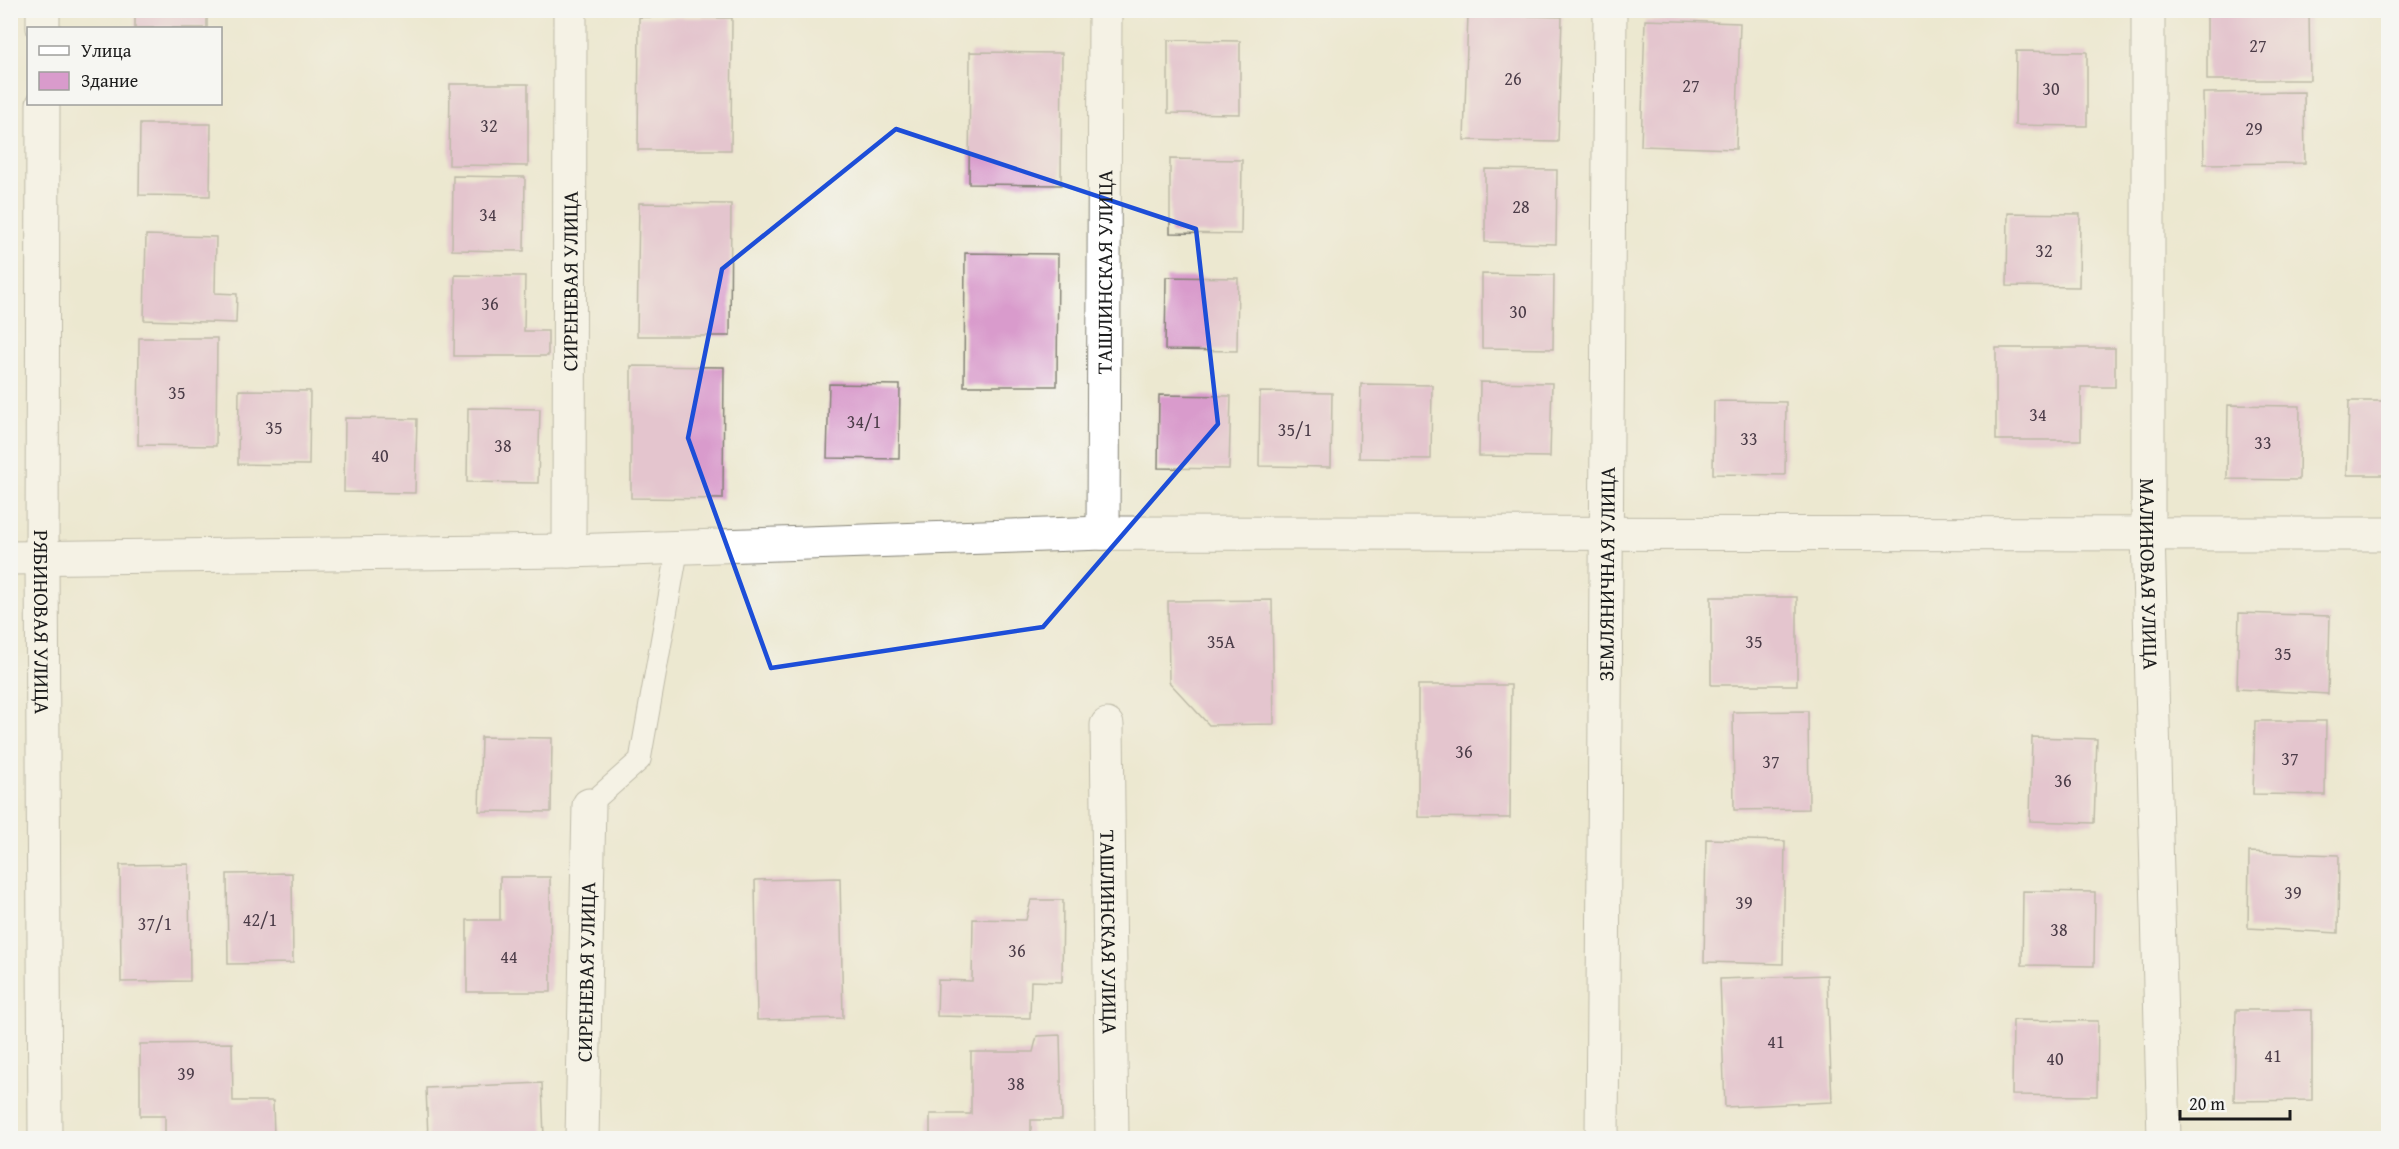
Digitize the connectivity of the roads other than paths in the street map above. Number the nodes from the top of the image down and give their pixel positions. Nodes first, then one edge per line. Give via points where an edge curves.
1 (43, 10) edge
2 (570, 10) edge
3 (1104, 10) edge
4 (1610, 10) edge
5 (2148, 10) edge
6 (43, 27) edge
7 (43, 105) edge
8 (1607, 532) junction
9 (1103, 533) junction
10 (2148, 533) junction
11 (2388, 534) edge
12 (678, 547) junction
13 (569, 551) junction
14 (26, 558) edge
15 (1107, 724) dead end
16 (589, 805) joint
17 (45, 1138) edge
18 (582, 1138) edge
19 (1112, 1138) edge
20 (1602, 1138) edge
21 (2164, 1138) edge

1 - 6 street
2 - 13 street, СИРЕНЕВАЯ УЛИЦА
3 - 9 street, ТАШЛИНСКАЯ УЛИЦА
4 - 8 street, ЗЕМЛЯНИЧНАЯ УЛИЦА
5 - 10 street, МАЛИНОВАЯ УЛИЦА
7 - 14 street, РЯБИНОВАЯ УЛИЦА
8 - 9 street
8 - 10 street
8 - 20 street, ЗЕМЛЯНИЧНАЯ УЛИЦА
9 - 12 street
10 - 11 street
10 - 21 street, МАЛИНОВАЯ УЛИЦА
12 - 13 street
12 - 16 lane via 640,760
13 - 14 street
14 - 17 street, РЯБИНОВАЯ УЛИЦА
15 - 19 street, ТАШЛИНСКАЯ УЛИЦА
16 - 18 street, СИРЕНЕВАЯ УЛИЦА

